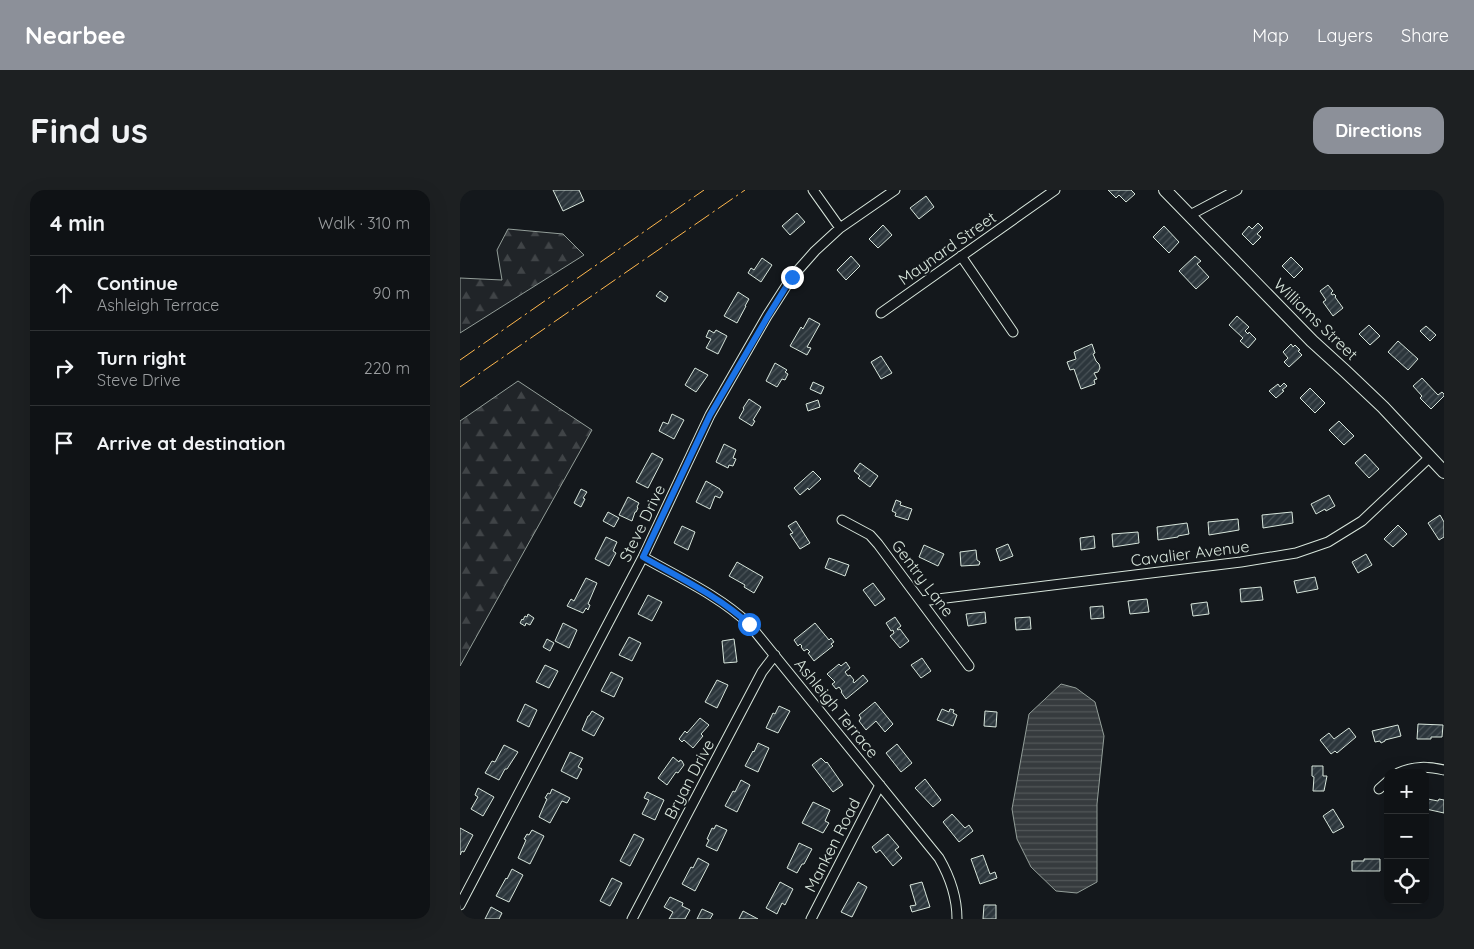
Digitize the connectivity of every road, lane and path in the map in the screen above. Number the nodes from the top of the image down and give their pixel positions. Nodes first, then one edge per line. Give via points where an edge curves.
1 (813, 190) edge
2 (895, 190) edge
3 (1055, 190) edge
4 (1165, 190) edge
5 (1237, 190) edge
6 (1190, 215) junction
7 (840, 228) junction
8 (961, 256) junction
9 (881, 313) dead end
10 (1013, 332) dead end
11 (1430, 457) junction
12 (1444, 472) edge
13 (842, 520) dead end
14 (643, 557) junction
15 (921, 601) junction
16 (775, 655) junction
17 (969, 666) dead end
18 (1406, 769) edge
19 (1444, 770) edge
20 (880, 785) junction
21 (1384, 785) edge
22 (1379, 789) dead end
23 (460, 904) edge
24 (632, 919) edge
25 (811, 919) edge
26 (957, 919) edge

1 - 7 street
2 - 7 street, Steve Drive
3 - 8 street, Maynard Street
4 - 6 street, Williams Street
5 - 6 street
6 - 11 street, Williams Street
7 - 14 street, Steve Drive via 792,277 768,316 710,415
8 - 9 street, Maynard Street
8 - 10 street
11 - 12 street, Williams Street
11 - 15 street, Cavalier Avenue via 1362,521 1328,542 1296,553
13 - 15 street, Gentry Lane via 870,535
14 - 16 street, Ashleigh Terrace via 738,614
14 - 23 street, Steve Drive
15 - 17 street, Gentry Lane
16 - 20 street, Ashleigh Terrace
16 - 24 street, Bryan Drive via 762,672
18 - 19 street via 1421,766
20 - 25 street, Manken Road
20 - 26 street, Ashleigh Terrace via 939,858 952,885
21 - 22 street

